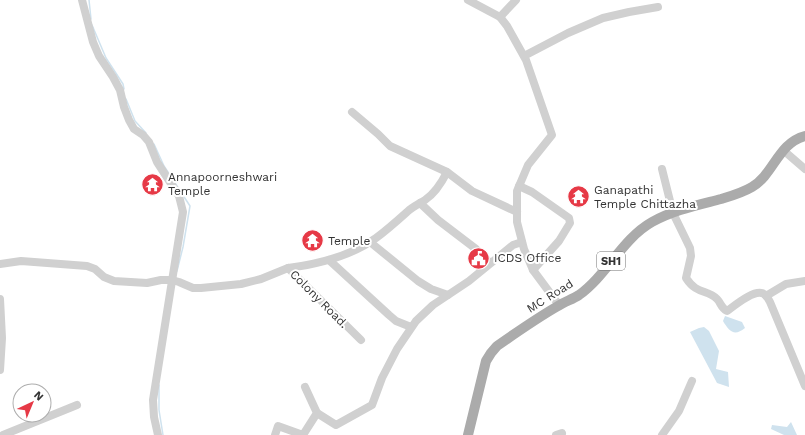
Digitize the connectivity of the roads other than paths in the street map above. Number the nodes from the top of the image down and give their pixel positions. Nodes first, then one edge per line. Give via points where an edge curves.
1 (468, 0) edge
2 (516, 0) edge
3 (83, 1) edge
4 (658, 7) dead end
5 (500, 17) junction
6 (524, 56) junction
7 (352, 112) dead end
8 (805, 136) edge
9 (783, 150) junction
10 (805, 168) edge
11 (662, 169) dead end
12 (447, 172) junction
13 (519, 186) junction
14 (425, 206) junction
15 (517, 212) junction
16 (673, 213) junction
17 (370, 242) junction
18 (522, 242) junction
19 (328, 260) junction
20 (490, 263) junction
21 (0, 264) edge
22 (288, 268) junction
23 (533, 270) junction
24 (175, 281) junction
25 (805, 281) edge
26 (448, 295) junction
27 (766, 296) junction
28 (0, 299) edge
29 (559, 305) junction
30 (1, 314) edge
31 (411, 327) junction
32 (361, 340) dead end
33 (0, 370) edge
34 (692, 381) dead end
35 (805, 386) edge
36 (305, 388) dead end
37 (77, 405) dead end
38 (317, 413) junction
39 (2, 434) edge
40 (158, 435) edge
41 (274, 435) edge
42 (468, 435) edge
43 (662, 435) edge

1 - 5 street
2 - 5 street
3 - 24 street via 93,42 120,90 129,120 134,129 149,142 157,162 179,196 183,212
4 - 6 street via 603,18
5 - 6 street
6 - 13 street via 552,135 528,165
7 - 12 street via 390,146
8 - 9 main road, MC Road / SH1 via 798,138
9 - 10 street
9 - 16 main road, MC Road / SH1 via 764,177 751,188
11 - 16 street
12 - 14 street, Colony Road.
12 - 15 street via 472,191
13 - 15 street
13 - 23 street via 532,192 568,218 570,223 559,241
14 - 17 street, Colony Road.
14 - 20 street
15 - 18 street
16 - 27 street via 690,248 691,256 686,278 690,284 697,290 714,296 722,309 727,311 752,295 760,293
16 - 29 main road, MC Road / SH1 via 646,226 579,295
17 - 19 street, Colony Road.
17 - 26 street via 418,281
18 - 20 street via 513,245
18 - 23 street
19 - 22 street, Colony Road.
19 - 31 street via 396,321
20 - 26 street
21 - 24 street via 21,261 87,266 114,281
22 - 24 street via 241,284 193,288
22 - 32 street, Colony Road.
23 - 29 street
24 - 40 street via 153,400
25 - 27 street via 786,284
26 - 31 street via 433,305
27 - 35 street
28 - 30 street
29 - 42 main road, MC Road / SH1 via 497,346 491,353 486,361
30 - 33 street
31 - 38 street via 382,378 372,405 336,424
34 - 43 street via 679,412
36 - 38 street
37 - 39 street
38 - 41 street via 303,435 278,426

